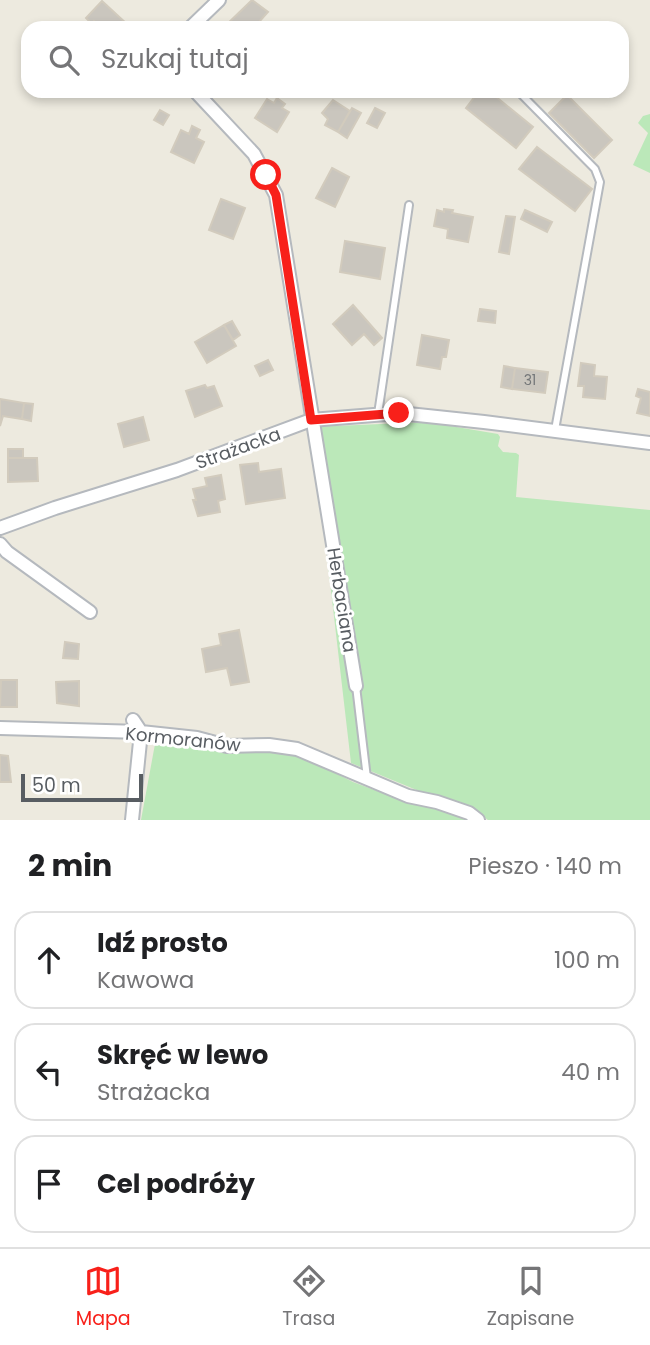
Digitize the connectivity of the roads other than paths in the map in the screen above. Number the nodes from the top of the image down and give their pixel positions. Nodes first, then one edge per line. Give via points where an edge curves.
1 (219, 0) edge
2 (198, 21) edge
3 (201, 98) edge
4 (525, 98) edge
5 (409, 205) dead end
6 (378, 415) junction
7 (311, 420) junction
8 (554, 431) junction
9 (650, 443) edge
10 (0, 528) edge
11 (0, 544) edge
12 (90, 612) dead end
13 (356, 686) joint
14 (134, 720) dead end
15 (0, 728) edge
16 (141, 732) junction
17 (368, 780) junction
18 (132, 820) edge
19 (478, 820) edge

1 - 2 street
3 - 7 street, Herbaciana via 254,154 276,195
4 - 8 lane via 595,169 600,182
5 - 6 lane
6 - 7 street, Strażacka
6 - 8 street, Strażacka via 399,413
7 - 10 street, Strażacka
7 - 13 street, Herbaciana
8 - 9 street, Strażacka
11 - 12 street
13 - 17 lane, Herbaciana
14 - 16 street
15 - 16 street, Kormoranów
16 - 17 street, Kormoranów via 227,746 297,749
16 - 18 street
17 - 19 street, Kormoranów via 469,813

